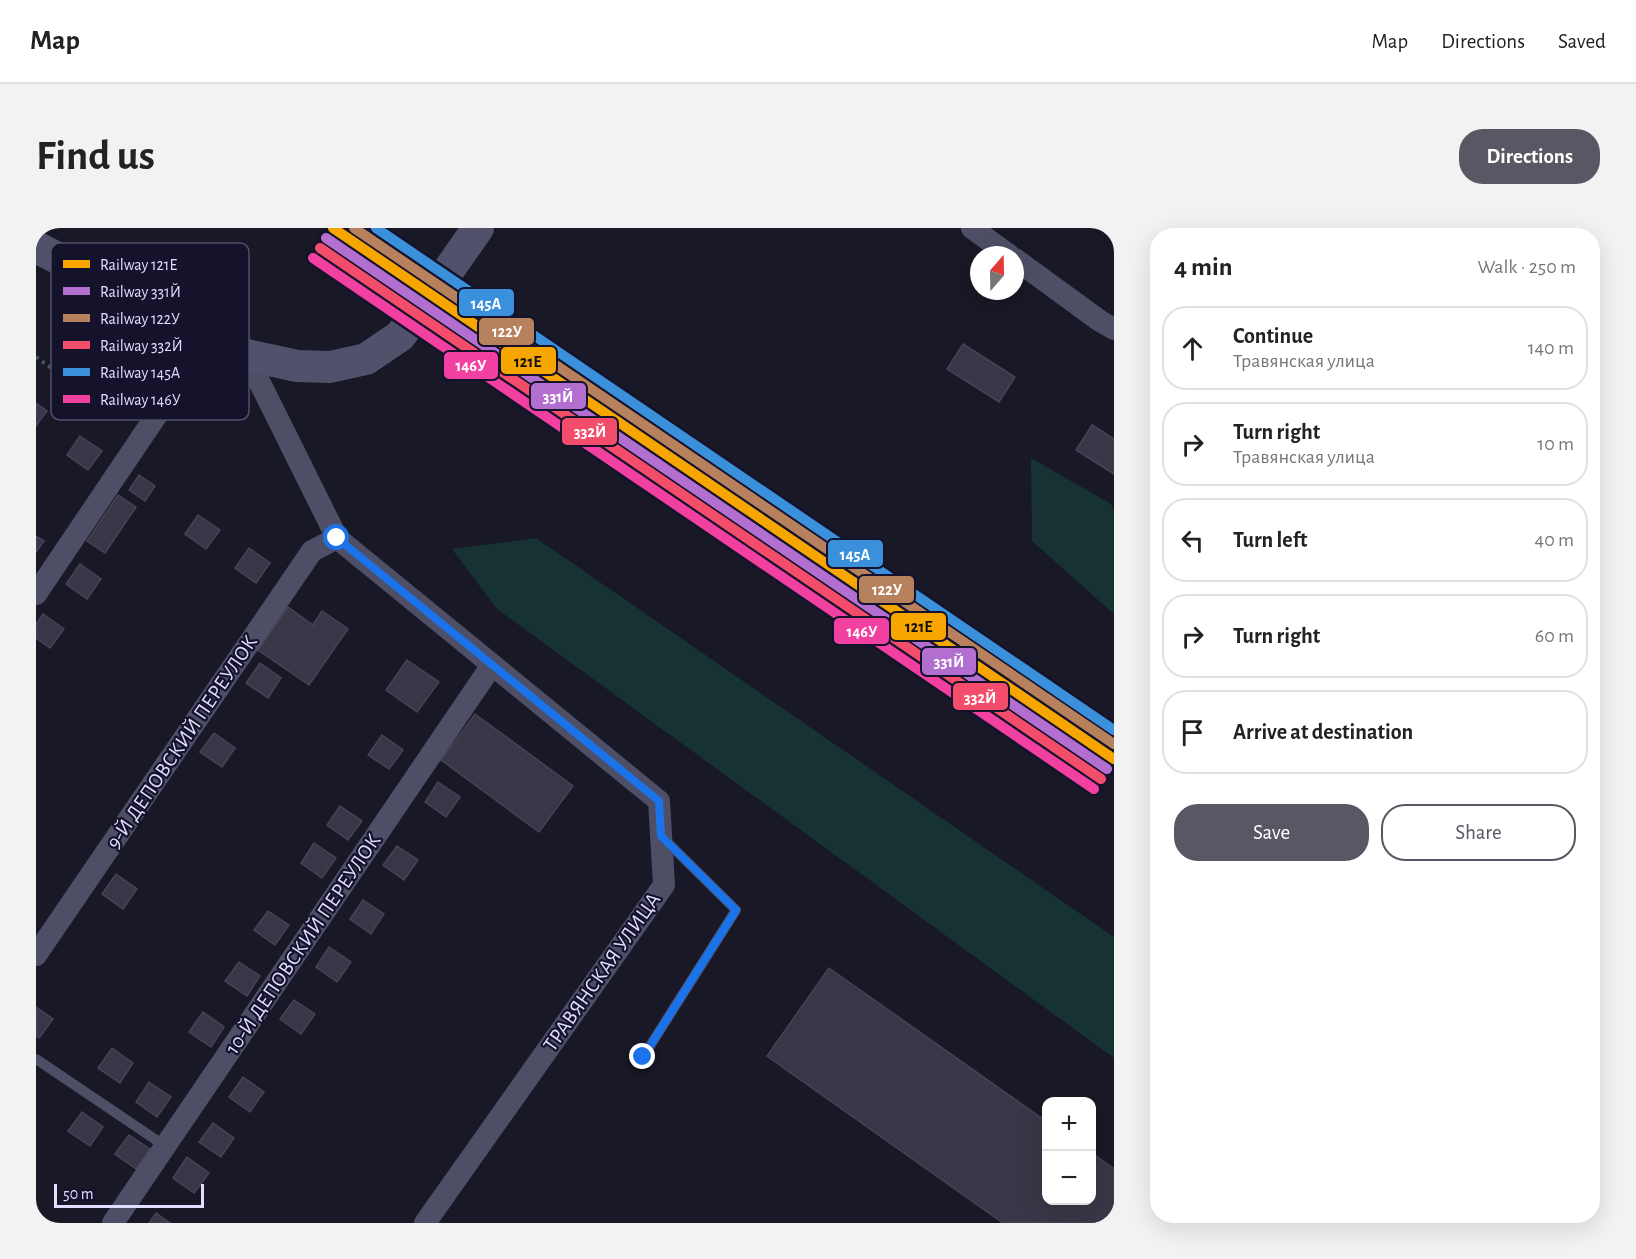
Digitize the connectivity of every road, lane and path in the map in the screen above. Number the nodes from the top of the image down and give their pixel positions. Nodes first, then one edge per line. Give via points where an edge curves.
1 (478, 228) edge
2 (972, 228) edge
3 (997, 246) edge
4 (36, 247) edge
5 (51, 255) edge
6 (1024, 266) edge
7 (1114, 329) edge
8 (249, 356) edge
9 (36, 357) edge
10 (249, 361) edge
11 (51, 368) edge
12 (153, 420) edge
13 (337, 538) junction
14 (36, 594) edge
15 (492, 665) junction
16 (661, 836) junction
17 (36, 955) edge
18 (643, 1057) dead end
19 (36, 1059) edge
20 (165, 1146) junction
21 (113, 1223) edge
22 (425, 1223) edge

1 - 8 street via 400,336 366,359 330,367 297,366
2 - 3 street
4 - 5 street
6 - 7 street
9 - 11 path
10 - 13 street, ТРАВЯНСКАЯ УЛИЦА
12 - 14 street
13 - 15 street, ТРАВЯНСКАЯ УЛИЦА
13 - 17 street, 9-Й ДЕПОВСКИЙ ПЕРЕУЛОК via 312,551
15 - 16 street, ТРАВЯНСКАЯ УЛИЦА via 659,801
15 - 20 street, 10-Й ДЕПОВСКИЙ ПЕРЕУЛОК
16 - 18 lane via 736,910
16 - 22 street, ТРАВЯНСКАЯ УЛИЦА via 664,885
19 - 20 lane
20 - 21 street, 10-Й ДЕПОВСКИЙ ПЕРЕУЛОК

